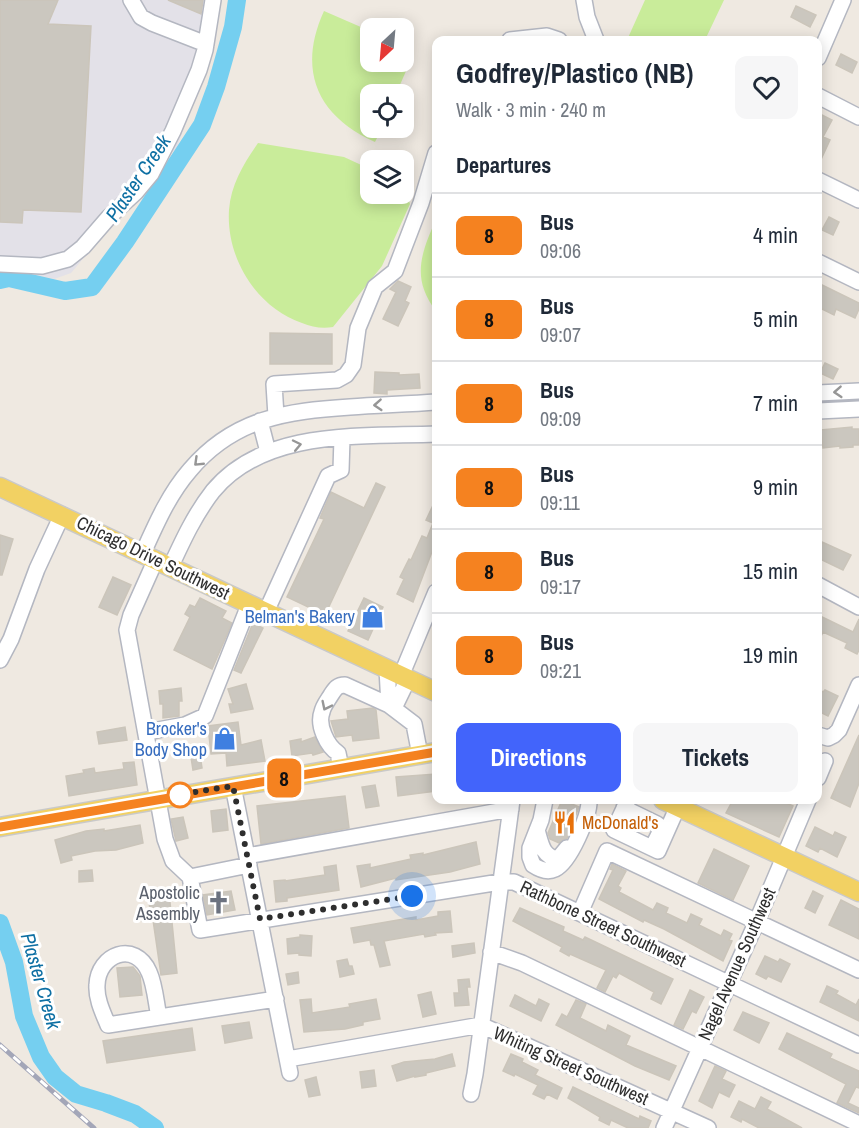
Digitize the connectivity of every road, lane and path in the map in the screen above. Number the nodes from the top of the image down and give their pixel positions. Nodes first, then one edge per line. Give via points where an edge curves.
1 (131, 0) edge
2 (213, 0) edge
3 (584, 0) edge
4 (843, 0) edge
5 (594, 36) edge
6 (206, 44) junction
7 (822, 49) edge
8 (822, 98) edge
9 (859, 117) edge
10 (432, 166) edge
11 (822, 182) edge
12 (859, 200) edge
13 (822, 263) edge
14 (0, 264) edge
15 (859, 282) edge
16 (859, 391) edge
17 (822, 393) edge
18 (432, 402) edge
19 (859, 409) edge
20 (822, 411) edge
21 (276, 416) junction
22 (260, 421) junction
23 (432, 434) edge
24 (342, 438) junction
25 (268, 452) junction
26 (0, 487) edge
27 (62, 515) junction
28 (157, 560) junction
29 (822, 587) edge
30 (432, 601) edge
31 (859, 607) edge
32 (258, 609) junction
33 (0, 660) edge
34 (399, 675) junction
35 (859, 685) edge
36 (432, 690) edge
37 (391, 706) junction
38 (147, 732) junction
39 (823, 736) edge
40 (428, 754) edge
41 (341, 768) junction
42 (233, 786) junction
43 (158, 799) junction
44 (512, 804) edge
45 (544, 804) edge
46 (587, 804) edge
47 (589, 804) edge
48 (626, 804) edge
49 (671, 804) edge
50 (673, 804) edge
51 (806, 804) edge
52 (0, 827) edge
53 (536, 832) junction
54 (647, 846) junction
55 (785, 857) junction
56 (248, 861) junction
57 (190, 877) junction
58 (500, 882) junction
59 (859, 892) edge
60 (580, 913) junction
61 (260, 919) junction
62 (757, 921) junction
63 (491, 952) junction
64 (859, 970) edge
65 (729, 984) junction
66 (276, 999) junction
67 (159, 1017) junction
68 (481, 1025) junction
69 (859, 1045) edge
70 (700, 1048) junction
71 (471, 1094) dead end
72 (671, 1110) junction
73 (859, 1124) edge
74 (664, 1128) edge
75 (708, 1128) edge

1 - 6 street via 141,17
2 - 6 street
3 - 5 street
4 - 7 street
6 - 14 street via 173,131 151,174 136,192 68,259 42,266
8 - 9 street
10 - 21 street via 395,272 375,287 358,328 353,365 337,380 274,384
11 - 12 street
13 - 15 street
16 -> 17 street
18 -> 21 street via 305,410
19 - 20 street
21 - 22 street
22 - 25 street
22 -> 28 street via 213,447 190,470 168,500
23 - 24 street
25 -> 24 street
24 - 32 street via 341,470 328,476
25 - 28 street via 242,465 215,489
26 - 27 main road, Chicago Drive Southwest
27 - 28 main road, Chicago Drive Southwest
27 - 33 street
28 - 32 main road, Chicago Drive Southwest
28 - 38 street via 127,630
29 - 31 street
30 - 34 street
32 - 34 main road, Chicago Drive Southwest
32 - 38 street via 222,668 205,716 185,725
34 - 36 main road, Chicago Drive Southwest
34 - 37 street
34 - 37 street
35 - 39 street via 839,730
37 - 40 street via 414,724
37 -> 41 street via 345,685 336,688 321,713 329,747 338,753
38 - 43 street
40 - 41 main road
41 - 42 main road
42 - 43 main road
42 - 56 street
43 - 52 main road
43 - 57 street via 169,853 177,867
44 - 56 street
44 - 58 street
45 - 53 street
46 - 53 street via 558,859 545,854
47 - 53 street via 571,852 555,869 541,870 531,863 529,852
48 - 54 street via 614,830
48 - 54 street via 662,828 654,843
49 - 54 street via 658,851
50 - 55 main road
51 - 55 street, Nagel Avenue Southwest
55 - 59 main road
55 - 62 street, Nagel Avenue Southwest
56 - 57 street
56 - 61 street
57 - 61 street, Rathbone Street Southwest via 200,930
58 - 60 street, Rathbone Street Southwest via 518,884
58 - 61 street, Rathbone Street Southwest
58 - 63 street
60 - 62 street via 608,851
60 - 65 street, Rathbone Street Southwest
61 - 66 street
62 - 64 street
62 - 65 street, Nagel Avenue Southwest
63 - 68 street
63 - 70 street
65 - 69 street, Rathbone Street Southwest
65 - 70 street, Nagel Avenue Southwest
66 - 67 street
66 - 68 street, Whiting Street Southwest via 289,1066
67 - 67 street via 108,1025 97,986 104,964 120,954 142,961 150,973
68 - 71 street
68 - 72 street, Whiting Street Southwest
70 - 72 street, Nagel Avenue Southwest
70 - 73 street
72 - 74 street, Nagel Avenue Southwest
72 - 75 street, Whiting Street Southwest

